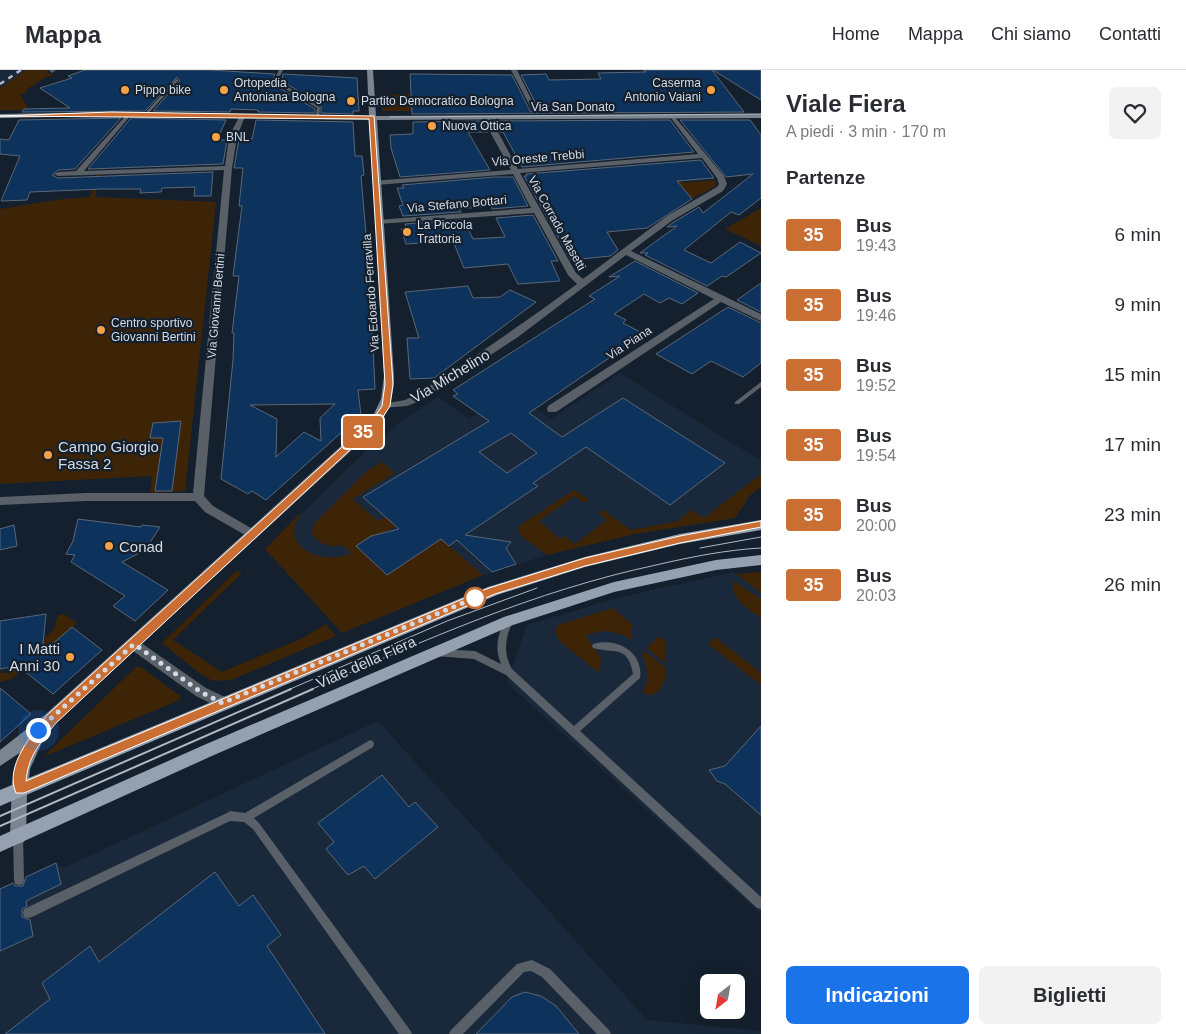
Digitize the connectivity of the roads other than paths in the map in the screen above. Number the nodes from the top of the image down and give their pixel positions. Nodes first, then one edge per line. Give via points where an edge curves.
1 (281, 70) edge
2 (370, 70) edge
3 (514, 70) edge
4 (177, 80) dead end
5 (535, 110) dead end
6 (130, 114) junction
7 (146, 114) junction
8 (0, 116) edge
9 (242, 116) junction
10 (761, 116) edge
11 (318, 117) junction
12 (372, 117) junction
13 (674, 118) junction
14 (487, 119) junction
15 (703, 156) junction
16 (228, 168) junction
17 (515, 171) junction
18 (78, 173) junction
19 (58, 174) dead end
20 (376, 182) junction
21 (537, 210) junction
22 (378, 222) junction
23 (624, 251) junction
24 (582, 283) junction
25 (721, 298) junction
26 (761, 318) edge
27 (761, 384) edge
28 (737, 404) dead end
29 (386, 406) junction
30 (552, 409) dead end
31 (198, 497) junction
32 (0, 501) edge
33 (761, 525) edge
34 (252, 534) junction
35 (761, 560) edge
36 (509, 621) junction
37 (134, 644) junction
38 (596, 646) dead end
39 (429, 653) junction
40 (509, 672) junction
41 (222, 703) junction
42 (52, 719) junction
43 (574, 731) junction
44 (370, 744) dead end
45 (0, 759) edge
46 (20, 789) junction
47 (0, 798) edge
48 (246, 818) junction
49 (18, 836) junction
50 (0, 844) edge
51 (19, 880) dead end
52 (761, 904) edge
53 (28, 913) dead end
54 (406, 1034) edge
55 (455, 1034) edge
56 (605, 1034) edge

1 - 11 lane via 278,83 319,108
2 - 12 main road, Via Edoardo Ferravilla
3 - 5 street
4 - 7 lane
6 - 7 main road, Via San Donato
6 - 8 main road, Via San Donato
6 - 18 street
7 - 9 main road, Via San Donato
9 - 11 main road, Via San Donato
9 - 16 street, Via Giovanni Bertini via 233,137
10 - 13 main road, Via San Donato
11 - 12 main road, Via San Donato
12 - 14 main road, Via San Donato
12 - 20 main road, Via Edoardo Ferravilla
13 - 14 main road, Via San Donato
13 - 15 street, Via Michelino
14 - 17 street, Via Corrado Masetti
15 - 17 street, Via Oreste Trebbi
15 - 23 street, Via Michelino via 721,178 720,190 676,214
16 - 18 street
16 - 31 street, Via Giovanni Bertini
17 - 20 street, Via Oreste Trebbi
17 - 21 street, Via Corrado Masetti
18 - 19 street
20 - 22 main road, Via Edoardo Ferravilla
21 - 22 street, Via Stefano Bottari
21 - 24 street, Via Corrado Masetti via 572,275
22 - 29 main road, Via Edoardo Ferravilla via 388,359
23 - 24 street, Via Michelino
23 - 25 street
24 - 29 street, Via Michelino via 515,334 418,398
25 - 26 street
25 - 30 street, Via Piana
27 - 28 lane
29 - 34 main road via 376,421
31 - 32 street
31 - 34 street via 209,509
33 - 41 main road, Viale della Fiera via 635,550 510,585 447,608
34 - 37 main road
35 - 36 main road, Viale della Fiera via 716,565 614,587
36 - 39 main road, Viale della Fiera
36 - 40 lane via 500,647
37 - 41 street via 201,692
37 - 42 main road
38 - 43 lane via 610,645 625,650 636,662 637,676
39 - 40 lane via 475,656
39 - 49 main road, Viale della Fiera
40 - 43 lane
41 - 46 main road, Viale della Fiera
42 - 45 main road
42 - 46 main road via 27,751 21,766
43 - 52 lane
44 - 48 lane
46 - 47 main road, Viale della Fiera
46 - 49 main road
48 - 53 lane via 230,816
48 - 54 lane via 256,826
49 - 50 main road, Viale della Fiera
49 - 51 lane
55 - 56 lane via 521,968 532,965 546,972

